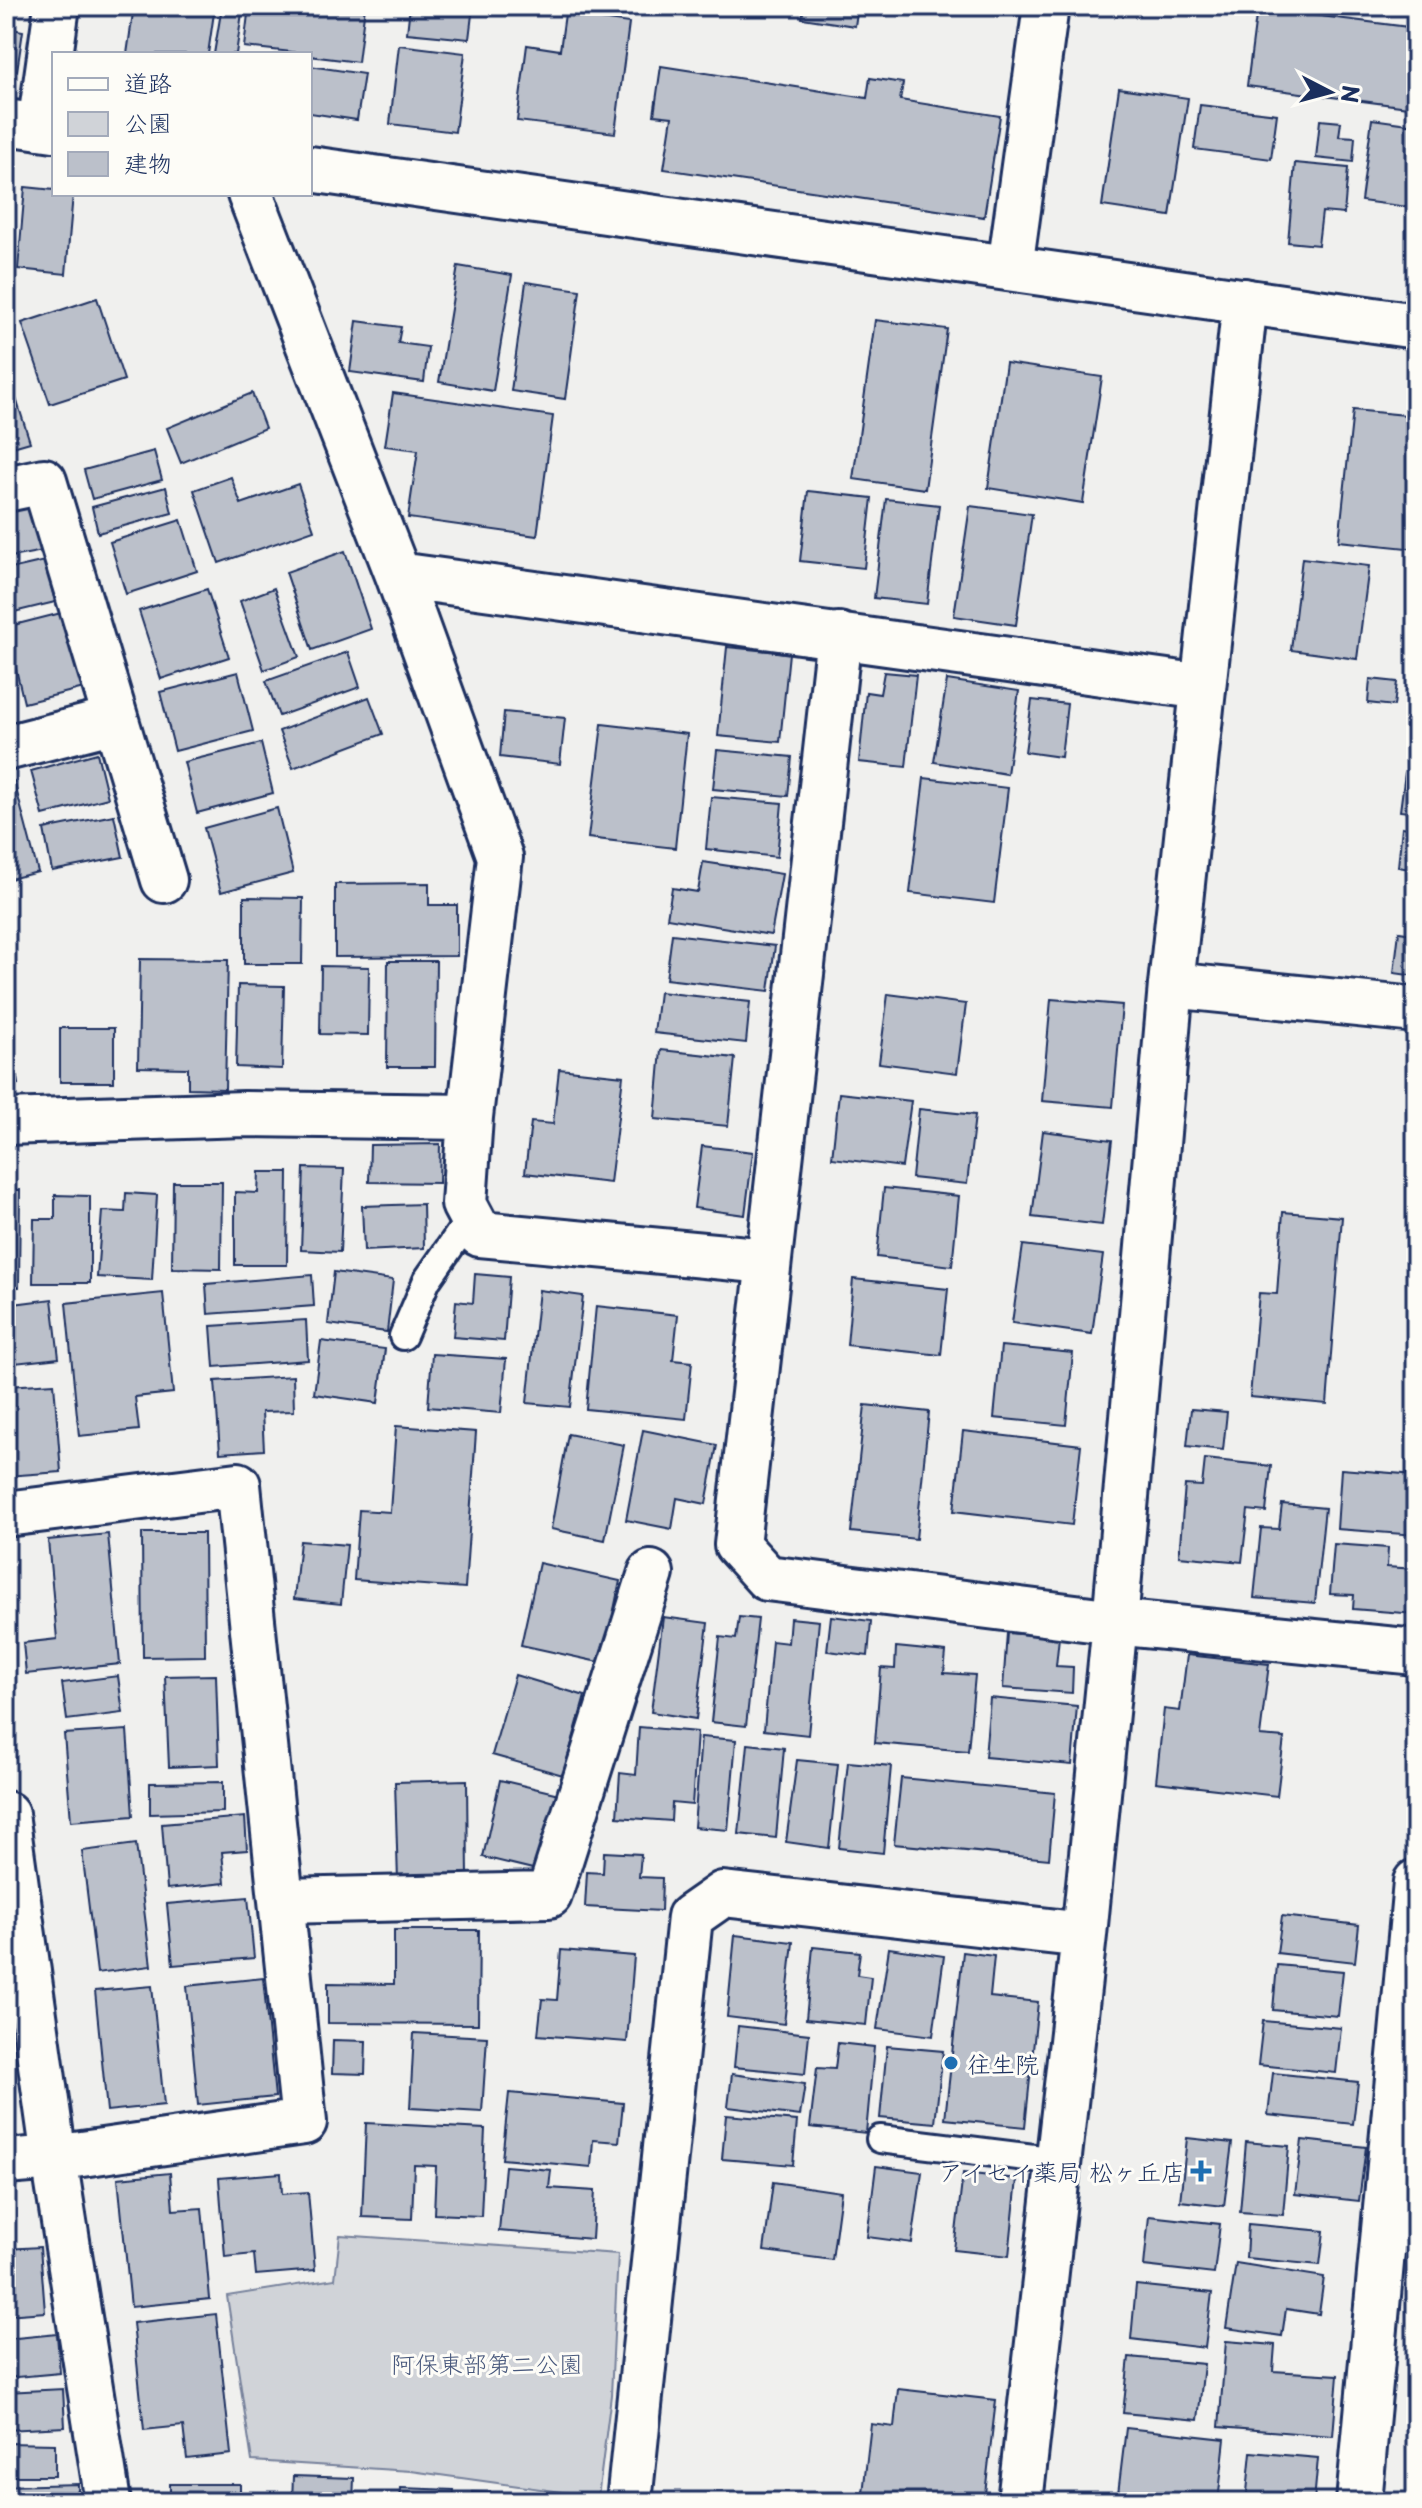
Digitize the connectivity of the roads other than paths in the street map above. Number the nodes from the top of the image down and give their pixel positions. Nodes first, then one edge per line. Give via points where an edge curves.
1 (57, 6) edge
2 (1046, 6) edge
3 (33, 126) edge
4 (312, 169) edge
5 (251, 196) edge
6 (1010, 268) junction
7 (1245, 301) junction
8 (1416, 326) edge
9 (6, 489) edge
10 (398, 575) junction
11 (839, 635) junction
12 (1203, 687) junction
13 (115, 720) junction
14 (6, 748) edge
15 (164, 880) dead end
16 (1171, 985) junction
17 (1416, 1010) edge
18 (470, 1117) junction
19 (6, 1122) edge
20 (471, 1217) junction
21 (768, 1261) junction
22 (403, 1336) dead end
23 (6, 1514) edge
24 (651, 1573) dead end
25 (1115, 1622) junction
26 (1416, 1652) edge
27 (7, 1827) edge
28 (281, 1901) junction
29 (1415, 1909) edge
30 (1084, 1935) junction
31 (880, 2139) dead end
32 (54, 2158) junction
33 (1058, 2161) junction
34 (6, 2162) edge
35 (108, 2502) edge
36 (629, 2502) edge
37 (1020, 2502) edge
38 (1359, 2502) edge

1 - 3 street
2 - 6 street
4 - 6 street
5 - 10 street
6 - 7 street
7 - 8 street
7 - 12 street
9 - 13 street via 44,481
10 - 11 street
10 - 18 street via 500,857
11 - 12 street
11 - 21 street
12 - 16 street
13 - 14 street
13 - 15 street
16 - 17 street
16 - 25 street
18 - 19 street via 244,1114
18 - 20 street via 464,1204
20 - 21 street via 480,1234
20 - 22 lane via 427,1280
21 - 25 street via 737,1545 767,1578
23 - 28 street via 238,1485
24 - 28 street via 549,1895
25 - 26 street
25 - 30 street
27 - 32 street
28 - 32 street via 304,2122
29 - 38 street
30 - 33 street
30 - 36 street via 723,1894 690,1917
31 - 33 lane
32 - 34 street
32 - 35 street
33 - 37 street

